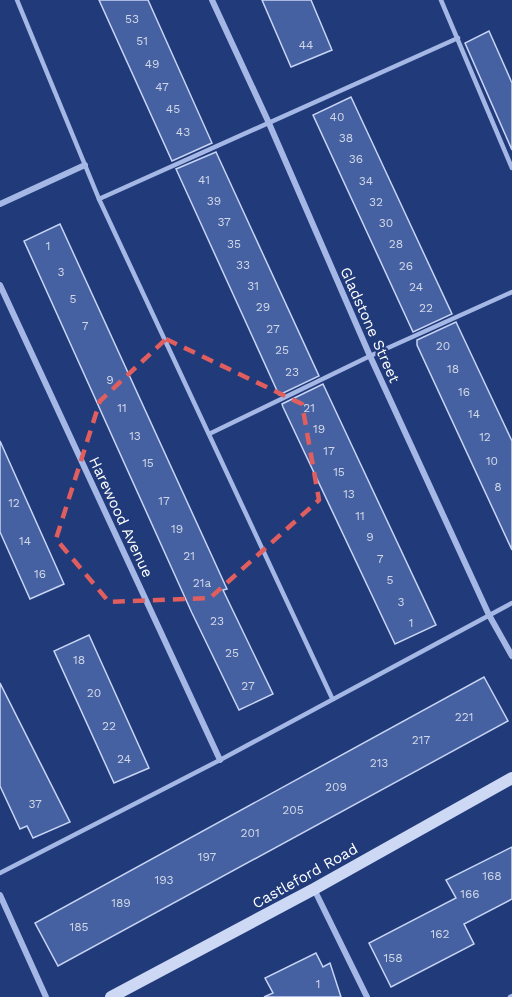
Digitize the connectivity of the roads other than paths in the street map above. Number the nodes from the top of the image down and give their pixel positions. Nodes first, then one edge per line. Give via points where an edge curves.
1 (17, 0) edge
2 (212, 0) edge
3 (441, 0) edge
4 (458, 38) junction
5 (268, 121) junction
6 (85, 165) junction
7 (512, 168) edge
8 (99, 199) junction
9 (0, 204) edge
10 (0, 285) edge
11 (512, 292) edge
12 (370, 356) junction
13 (209, 434) junction
14 (512, 603) edge
15 (489, 615) junction
16 (512, 656) edge
17 (332, 698) junction
18 (219, 760) junction
19 (512, 778) edge
20 (0, 873) edge
21 (314, 889) junction
22 (0, 895) edge
23 (46, 997) edge
24 (111, 997) edge
25 (368, 997) edge

1 - 6 lane
2 - 5 street, Gladstone Street
3 - 4 lane
4 - 5 lane
4 - 7 lane
5 - 8 lane
5 - 12 street, Gladstone Street
6 - 8 lane
6 - 9 street
8 - 13 lane
10 - 18 street, Harewood Avenue
11 - 12 lane
12 - 13 lane
12 - 15 street, Gladstone Street
13 - 17 lane
14 - 15 lane
15 - 16 street, Gladstone Street
15 - 17 lane
17 - 18 lane
18 - 20 lane
19 - 21 street, Castleford Road
21 - 24 street, Castleford Road
21 - 25 street
22 - 23 street

